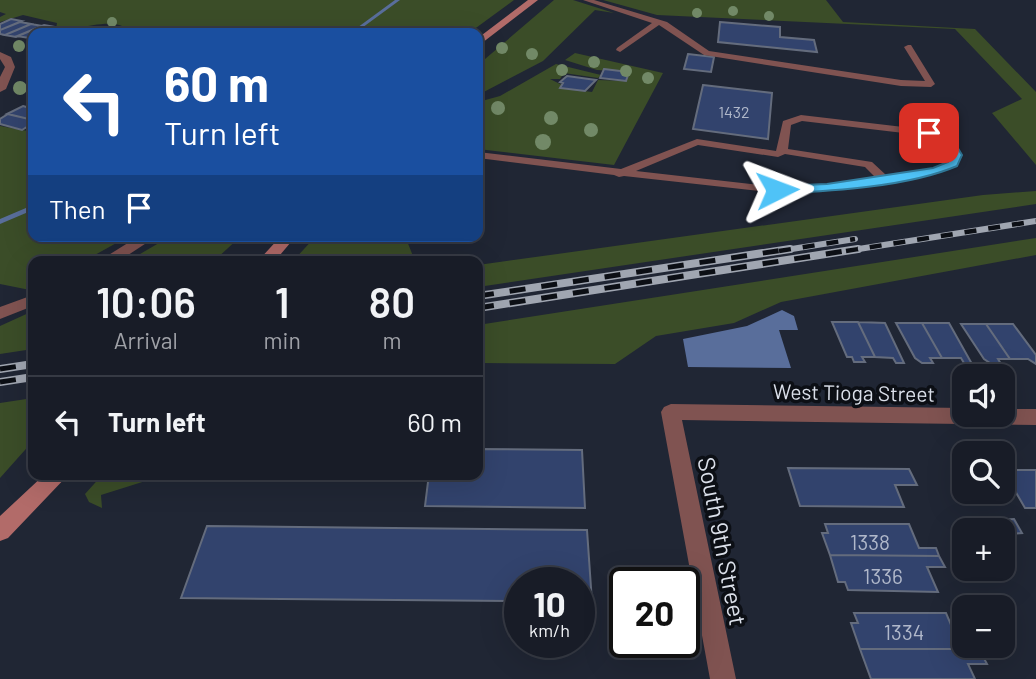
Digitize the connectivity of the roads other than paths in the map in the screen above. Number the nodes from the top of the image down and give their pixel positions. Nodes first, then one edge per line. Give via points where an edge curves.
1 (534, 0) edge
2 (587, 0) edge
3 (658, 22) junction
4 (483, 39) edge
5 (908, 47) dead end
6 (620, 50) dead end
7 (0, 55) edge
8 (0, 89) edge
9 (783, 151) junction
10 (483, 156) edge
11 (619, 174) junction
12 (884, 179) junction
13 (140, 242) edge
14 (284, 242) edge
15 (116, 256) edge
16 (271, 256) edge
17 (28, 302) edge
18 (0, 313) edge
19 (671, 412) joint
20 (1036, 417) edge
21 (53, 480) edge
22 (0, 531) edge
23 (723, 679) edge

1 - 4 main road
2 - 3 lane
3 - 5 lane via 707,53 931,84
3 - 6 lane
7 - 8 street via 10,67
9 - 11 lane via 778,154 697,142
9 - 12 lane via 868,164
9 - 12 lane via 786,123 801,118 929,133 946,138 956,155 953,164 936,171
10 - 11 lane
11 - 12 lane via 777,190
13 - 15 street
14 - 16 main road
17 - 18 street
19 - 20 street, West Tioga Street
19 - 23 street, South 9th Street
21 - 22 main road

